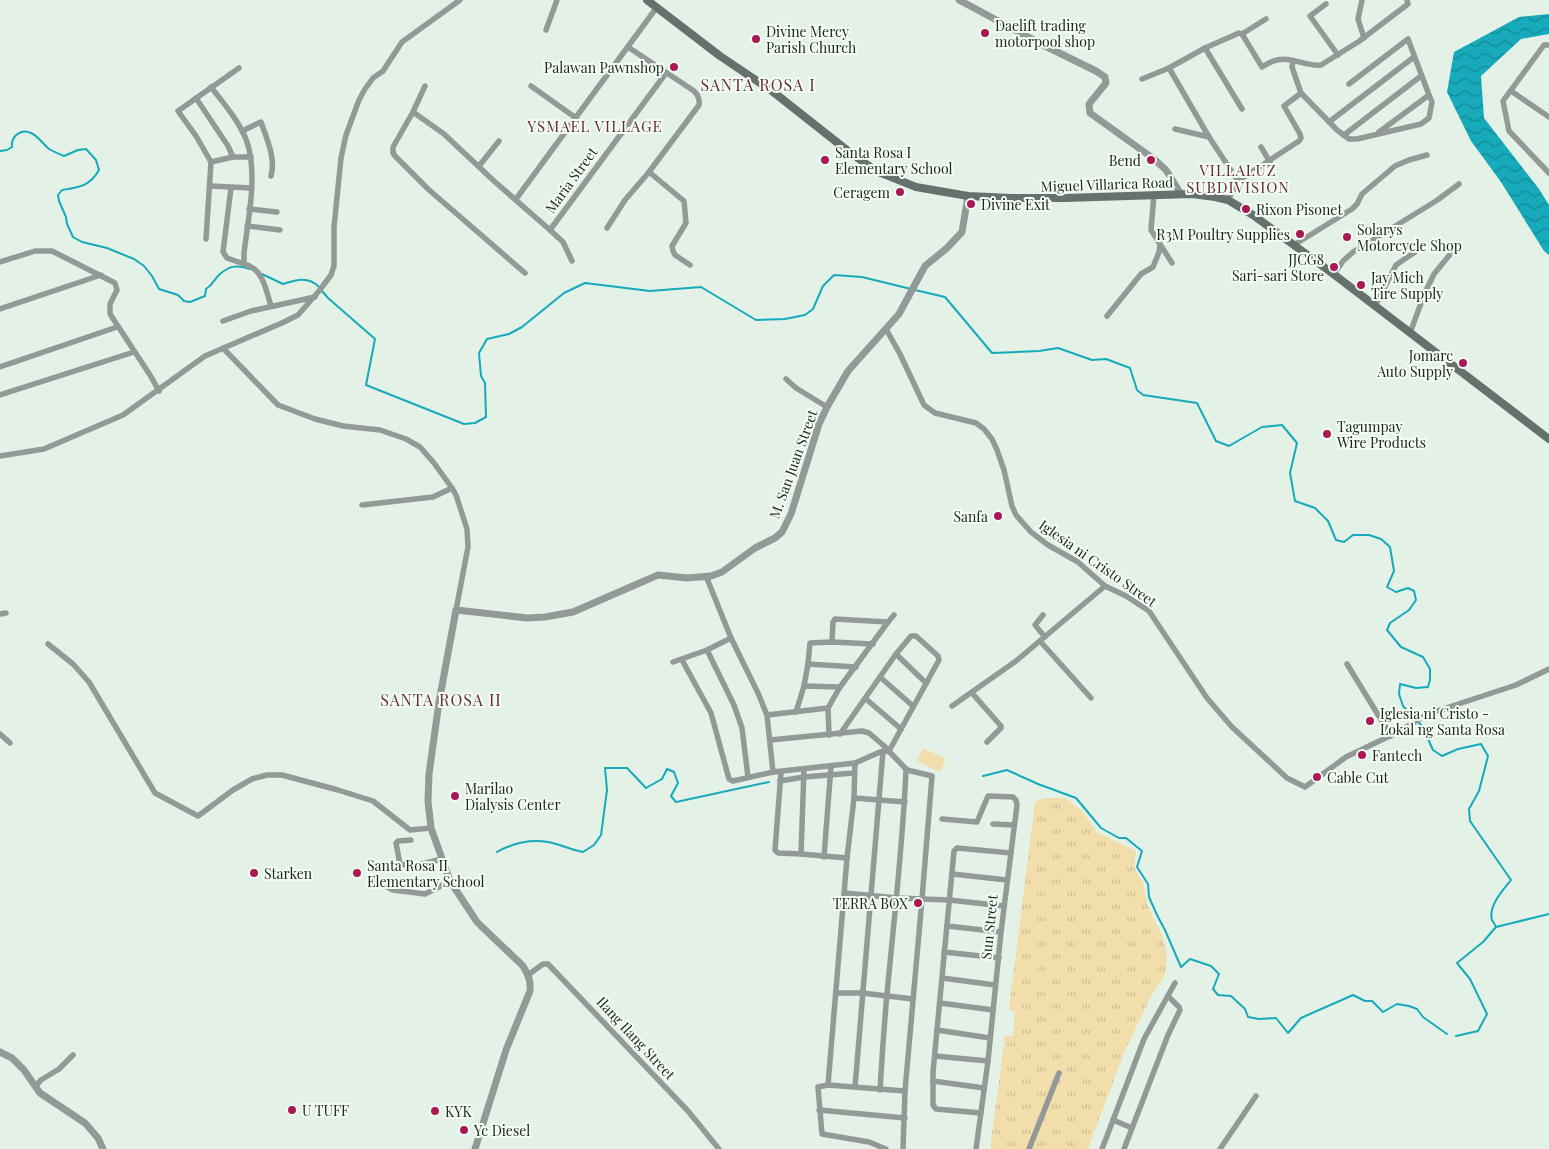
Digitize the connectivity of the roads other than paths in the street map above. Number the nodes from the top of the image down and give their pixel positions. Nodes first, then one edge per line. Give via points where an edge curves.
1 (460, 0) edge
2 (557, 0) edge
3 (647, 0) edge
4 (959, 0) edge
5 (1362, 0) edge
6 (1407, 0) edge
7 (1326, 4) dead end
8 (657, 8) junction
9 (1266, 19) dead end
10 (546, 30) dead end
11 (1242, 34) junction
12 (1364, 38) junction
13 (1548, 46) edge
14 (628, 47) junction
15 (1205, 48) junction
16 (1338, 55) junction
17 (1414, 57) junction
18 (1293, 60) junction
19 (239, 68) dead end
20 (1169, 68) junction
21 (666, 73) junction
22 (1421, 76) junction
23 (1142, 78) dead end
24 (1349, 84) dead end
25 (425, 86) dead end
26 (531, 86) dead end
27 (211, 87) junction
28 (1511, 91) junction
29 (1301, 93) junction
30 (1429, 95) junction
31 (196, 98) junction
32 (1242, 109) dead end
33 (413, 112) junction
34 (576, 118) junction
35 (1549, 118) edge
36 (1329, 122) junction
37 (1175, 129) dead end
38 (242, 131) junction
39 (1375, 134) junction
40 (1344, 135) junction
41 (1209, 137) junction
42 (499, 141) dead end
43 (1261, 148) dead end
44 (1427, 155) dead end
45 (234, 157) junction
46 (251, 157) junction
47 (211, 162) junction
48 (1270, 162) junction
49 (479, 166) junction
50 (649, 172) junction
51 (1549, 172) edge
52 (271, 176) dead end
53 (1238, 181) junction
54 (1459, 184) dead end
55 (210, 186) junction
56 (231, 188) junction
57 (251, 188) junction
58 (1154, 194) junction
59 (1181, 194) junction
60 (968, 196) junction
61 (516, 199) junction
62 (1228, 200) junction
63 (249, 209) junction
64 (277, 212) dead end
65 (247, 226) junction
66 (607, 228) dead end
67 (280, 230) dead end
68 (550, 230) junction
69 (206, 239) dead end
70 (1160, 245) junction
71 (1294, 245) junction
72 (1416, 252) dead end
73 (1452, 252) dead end
74 (572, 260) dead end
75 (0, 262) edge
76 (1172, 263) dead end
77 (246, 264) junction
78 (690, 265) dead end
79 (525, 272) dead end
80 (1334, 274) junction
81 (101, 275) junction
82 (315, 297) junction
83 (271, 306) junction
84 (1375, 306) junction
85 (0, 309) edge
86 (1107, 316) dead end
87 (223, 321) dead end
88 (117, 327) junction
89 (886, 329) junction
90 (1410, 333) junction
91 (223, 348) junction
92 (134, 352) junction
93 (0, 367) edge
94 (786, 379) dead end
95 (159, 391) junction
96 (0, 395) edge
97 (827, 407) junction
98 (1549, 439) edge
99 (0, 456) edge
100 (452, 488) junction
101 (362, 505) dead end
102 (706, 576) junction
103 (1105, 586) junction
104 (456, 610) junction
105 (894, 615) dead end
106 (1042, 615) dead end
107 (888, 622) junction
108 (731, 638) junction
109 (1042, 639) junction
110 (832, 642) junction
111 (48, 644) dead end
112 (873, 644) junction
113 (707, 650) junction
114 (896, 654) junction
115 (682, 660) junction
116 (674, 662) dead end
117 (808, 664) junction
118 (1347, 664) dead end
119 (856, 667) junction
120 (1549, 669) edge
121 (880, 677) junction
122 (926, 683) junction
123 (804, 686) junction
124 (840, 687) junction
125 (972, 693) junction
126 (866, 698) junction
127 (1091, 698) dead end
128 (913, 706) junction
129 (952, 706) dead end
130 (828, 708) junction
131 (796, 712) junction
132 (767, 715) junction
133 (901, 729) junction
134 (0, 734) edge
135 (840, 734) junction
136 (829, 735) junction
137 (1391, 736) junction
138 (770, 740) junction
139 (987, 742) dead end
140 (10, 743) dead end
141 (886, 751) junction
142 (855, 763) junction
143 (832, 766) junction
144 (804, 769) junction
145 (906, 769) junction
146 (773, 772) junction
147 (781, 772) junction
148 (854, 773) junction
149 (832, 774) junction
150 (748, 777) junction
151 (804, 777) junction
152 (780, 781) junction
153 (854, 798) junction
154 (880, 799) junction
155 (904, 802) junction
156 (942, 819) dead end
157 (993, 824) dead end
158 (1014, 826) junction
159 (431, 828) junction
160 (411, 840) dead end
161 (1011, 853) junction
162 (801, 854) junction
163 (824, 857) junction
164 (847, 858) junction
165 (442, 859) junction
166 (952, 874) junction
167 (371, 878) dead end
168 (1007, 880) junction
169 (450, 881) junction
170 (845, 893) junction
171 (872, 896) junction
172 (897, 898) junction
173 (922, 899) junction
174 (949, 900) junction
175 (1004, 906) junction
176 (947, 926) junction
177 (1000, 932) junction
178 (944, 952) junction
179 (999, 958) junction
180 (528, 975) junction
181 (942, 978) junction
182 (1175, 983) dead end
183 (995, 985) junction
184 (836, 993) junction
185 (862, 993) junction
186 (886, 996) junction
187 (1168, 996) junction
188 (913, 1000) junction
189 (940, 1003) junction
190 (993, 1010) junction
191 (937, 1030) junction
192 (990, 1038) junction
193 (0, 1052) edge
194 (74, 1055) dead end
195 (934, 1056) junction
196 (988, 1061) junction
197 (1058, 1073) dead end
198 (933, 1081) junction
199 (828, 1085) junction
200 (35, 1087) junction
201 (854, 1087) junction
202 (984, 1088) junction
203 (880, 1090) junction
204 (905, 1091) junction
205 (1256, 1096) dead end
206 (819, 1110) junction
207 (981, 1113) junction
208 (905, 1118) junction
209 (1114, 1120) junction
210 (1132, 1128) junction
211 (103, 1149) edge
212 (475, 1149) edge
213 (719, 1149) edge
214 (886, 1149) edge
215 (903, 1149) edge
216 (976, 1149) edge
217 (1029, 1149) edge
218 (1102, 1149) edge
219 (1124, 1149) edge
220 (1220, 1149) edge

1 - 82 street via 402,42 383,71 365,89 346,135 334,227 334,266
2 - 10 street
3 - 8 main road, Miguel Villarica Road
4 - 59 street via 1105,77 1106,83 1089,104 1090,113 1154,159 1166,170
5 - 12 street via 1358,19
6 - 12 street via 1408,4
7 - 16 street via 1310,16
8 - 14 street
8 - 60 main road, Miguel Villarica Road via 876,171 916,187
9 - 11 street
11 - 15 street
11 - 18 street via 1262,67 1280,59
12 - 16 street
13 - 28 street
14 - 21 street
14 - 34 street
15 - 20 street
15 - 32 street
16 - 18 street via 1314,66
17 - 22 street
17 - 24 street via 1408,40
17 - 36 street
18 - 29 street via 1292,67
19 - 27 street
20 - 23 street
20 - 41 street
21 - 50 street via 694,91 700,102
21 - 68 street, Maria Street
22 - 30 street
22 - 40 street
25 - 33 street
26 - 34 street
27 - 31 street
27 - 38 street
28 - 35 street
28 - 51 street via 1504,101 1509,131
29 - 36 street
29 - 48 street via 1284,106 1301,138
30 - 39 street
30 - 39 street via 1432,102 1429,118 1421,124
31 - 45 street
31 - 47 street via 178,111
33 - 49 street via 444,134
33 - 79 street via 393,147 393,153 428,189
34 - 61 street
36 - 40 street
37 - 41 street
38 - 46 street
38 - 52 street via 261,122 274,167
39 - 40 street via 1357,139
41 - 53 street
42 - 49 street
43 - 48 street
44 - 71 street via 1395,166 1362,194 1352,209
45 - 46 street
45 - 47 street
46 - 57 street
47 - 55 street
48 - 53 street
49 - 61 street
50 - 66 street
50 - 78 street via 684,201 686,223 672,251
53 - 62 street
54 - 80 street via 1353,252
55 - 56 street
55 - 69 street
56 - 57 street
56 - 77 street via 223,252 227,258
57 - 63 street
58 - 59 main road, Miguel Villarica Road
58 - 60 main road, Miguel Villarica Road via 1065,198
58 - 70 street via 1151,230
59 - 62 main road, Miguel Villarica Road
60 - 89 street, M. San Juan Street via 962,232 925,266 899,314
61 - 68 street
62 - 71 main road, Miguel Villarica Road
63 - 64 street
63 - 65 street
65 - 67 street
65 - 77 street
68 - 74 street via 563,242
70 - 76 street
70 - 86 street via 1153,267 1141,274
71 - 80 main road, Miguel Villarica Road
72 - 84 street via 1396,265
73 - 90 street via 1434,274
75 - 81 street via 35,251 52,251
77 - 83 street via 259,272
80 - 84 main road, Miguel Villarica Road
81 - 85 street
81 - 88 street via 117,287 110,304 110,314
82 - 83 street
82 - 91 street via 298,315
83 - 87 street
84 - 90 main road, Miguel Villarica Road
88 - 92 street
88 - 93 street
89 - 97 street, M. San Juan Street via 848,371
89 - 103 street, Iglesia ni Cristo Street via 924,405 935,413 976,423 992,439 1016,515 1048,546 1078,562
90 - 98 main road, Miguel Villarica Road
91 - 95 street via 205,356
91 - 100 street via 278,405 315,419 380,430 406,439 420,447
92 - 95 street
92 - 96 street
94 - 97 street
95 - 99 street via 123,415 44,449
97 - 102 street, M. San Juan Street via 782,532 722,572
100 - 101 street via 433,497
100 - 104 street via 467,529 468,547
102 - 104 street, M. San Juan Street via 658,576 591,606 545,617
102 - 108 street
103 - 109 street
103 - 137 street, Iglesia ni Cristo Street via 1149,611 1207,698 1232,727 1287,778 1305,787 1346,757
104 - 159 street via 429,774
105 - 107 street
106 - 109 street via 1035,625
107 - 110 street via 835,619
107 - 112 street
108 - 113 street
108 - 132 street
109 - 125 street
109 - 127 street
110 - 112 street
110 - 117 street via 810,643
111 - 159 street via 89,682 155,793 198,816 233,790 267,774 282,775 373,801 410,830
112 - 119 street
113 - 115 street
113 - 150 street via 740,720
114 - 121 street
114 - 122 street
114 - 122 street via 915,635 938,656
115 - 116 street
115 - 150 street via 712,713 729,780
117 - 119 street
117 - 123 street
118 - 137 street
119 - 124 street
120 - 137 street, Iglesia ni Cristo Street via 1516,685 1428,714
121 - 126 street
121 - 128 street
122 - 128 street
123 - 124 street
123 - 131 street
124 - 130 street
125 - 129 street
125 - 139 street via 1001,726
126 - 133 street
126 - 135 street
128 - 133 street
130 - 131 street
130 - 136 street
131 - 132 street
132 - 138 street
133 - 141 street
134 - 140 street
135 - 136 street
135 - 141 street via 869,733
136 - 138 street
138 - 146 street
141 - 142 street
141 - 145 street
141 - 154 street
142 - 143 street
142 - 148 street
143 - 144 street
143 - 149 street
144 - 147 street
144 - 151 street
145 - 155 street
145 - 173 street via 932,776
146 - 147 street
146 - 150 street
147 - 152 street
148 - 149 street
148 - 153 street
149 - 151 street
149 - 163 street
151 - 152 street
151 - 162 street
152 - 162 street via 775,850
153 - 154 street
153 - 164 street
154 - 155 street
154 - 171 street
155 - 172 street
156 - 158 street, Sun Street via 977,822 988,796 1013,797 1017,805
157 - 158 street
158 - 161 street, Sun Street
159 - 165 street
160 - 165 street via 396,843 400,864 414,866
161 - 166 street via 957,848
161 - 168 street, Sun Street
162 - 163 street
163 - 164 street
164 - 170 street
165 - 169 street
166 - 168 street
166 - 174 street
167 - 169 street via 393,890 425,894
168 - 175 street, Sun Street
169 - 180 street via 477,922
170 - 171 street
170 - 184 street
171 - 172 street
171 - 185 street
172 - 173 street
172 - 186 street
173 - 174 street
173 - 188 street
174 - 175 street
174 - 176 street
175 - 177 street, Sun Street
176 - 177 street
176 - 178 street
177 - 179 street, Sun Street
178 - 179 street
178 - 181 street
179 - 183 street, Sun Street
180 - 212 street via 530,991 506,1050
180 - 213 street, Ilang Ilang Street via 548,964 688,1111
181 - 183 street
181 - 189 street
182 - 187 street
183 - 190 street, Sun Street
184 - 185 street
184 - 199 street
185 - 186 street
185 - 201 street
186 - 188 street
186 - 203 street
187 - 209 street via 1144,1039
187 - 210 street via 1180,1010
188 - 204 street
189 - 190 street
189 - 191 street
190 - 192 street, Sun Street
191 - 192 street
191 - 195 street
192 - 196 street, Sun Street
193 - 200 street via 12,1058
194 - 200 street
195 - 196 street
195 - 198 street
196 - 202 street, Sun Street
197 - 217 street
198 - 202 street
198 - 207 street via 933,1105 936,1109
199 - 201 street
199 - 206 street via 818,1087
200 - 211 street via 85,1123
201 - 203 street
202 - 207 street, Sun Street
203 - 204 street
204 - 208 street
205 - 220 street
206 - 208 street
206 - 214 street via 822,1134 869,1142
207 - 216 street, Sun Street
208 - 215 street
209 - 210 street
209 - 218 street
210 - 219 street

